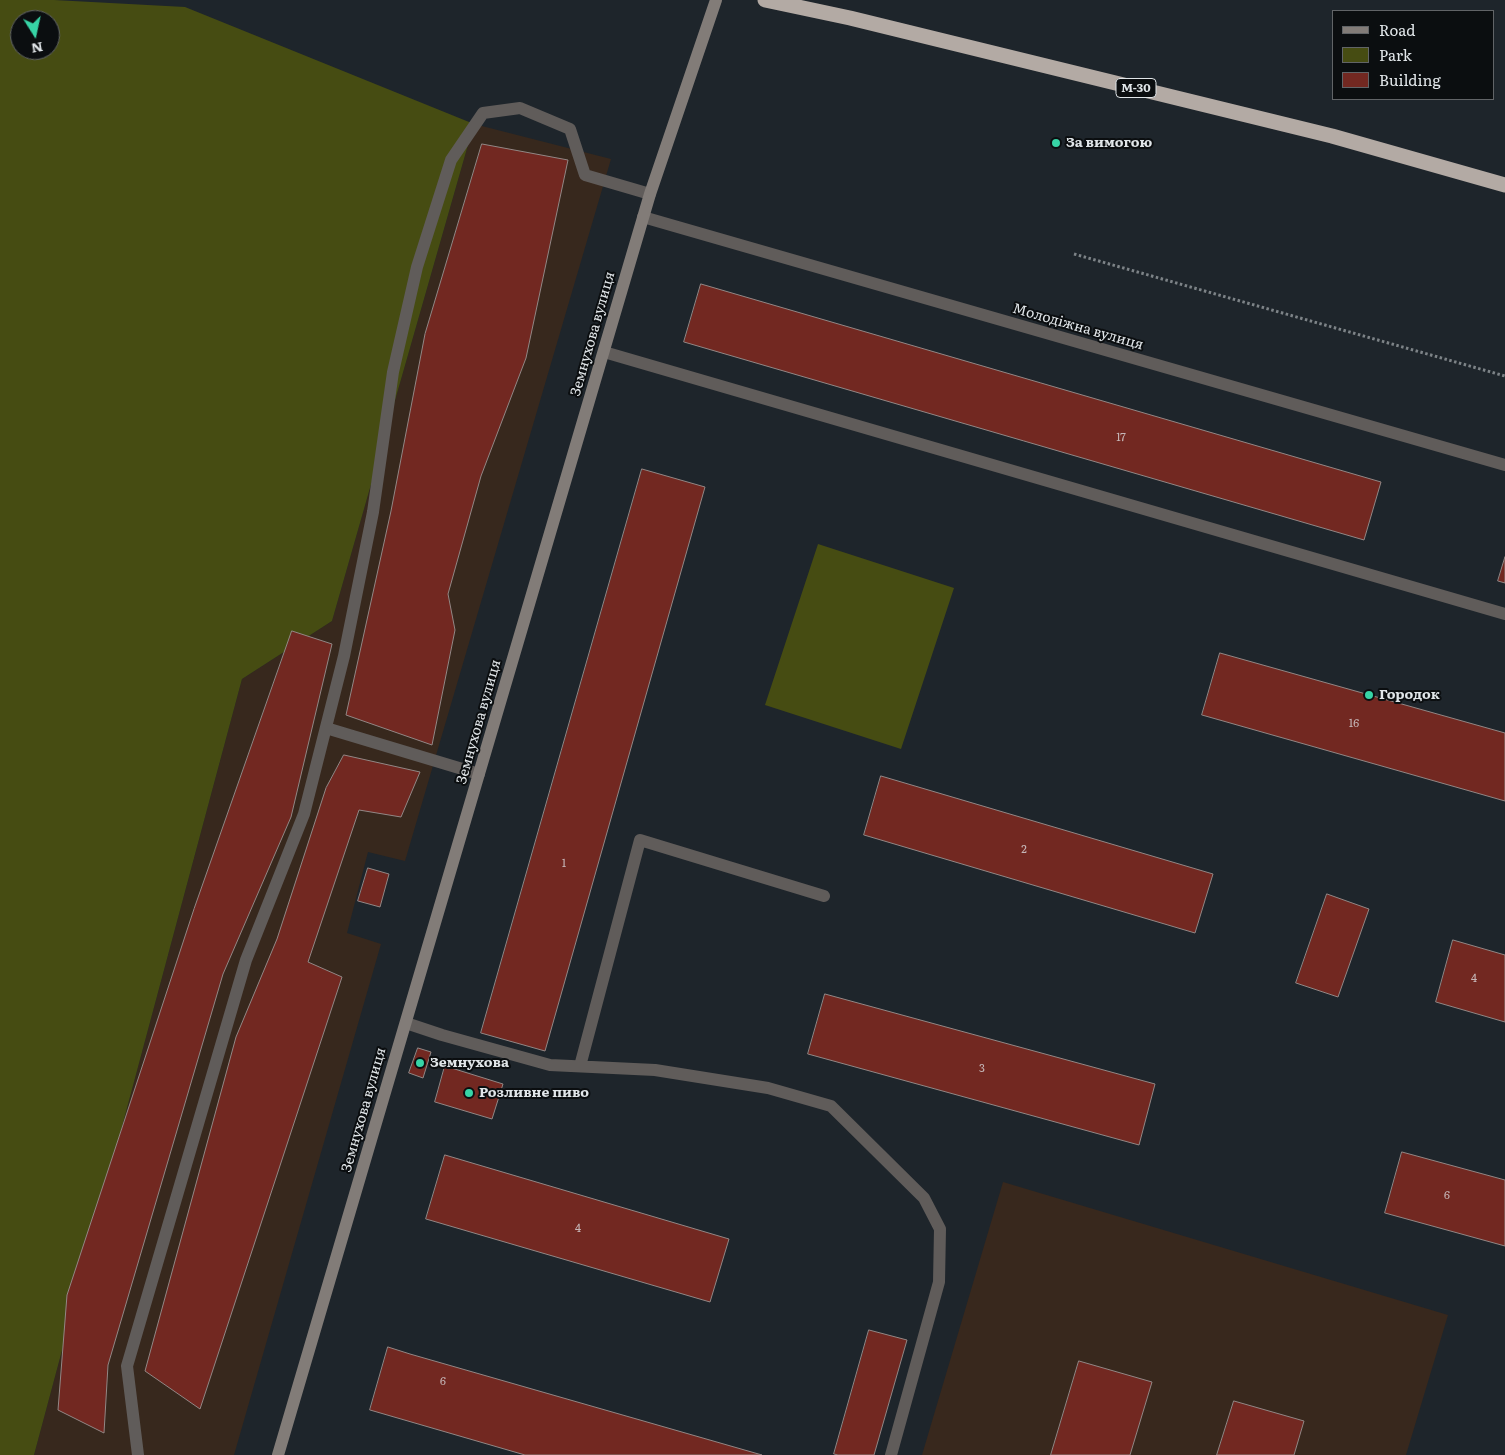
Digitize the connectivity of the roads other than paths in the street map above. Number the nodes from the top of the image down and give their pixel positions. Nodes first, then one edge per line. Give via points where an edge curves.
1 (716, 0) edge
2 (766, 0) edge
3 (1505, 185) edge
4 (650, 194) junction
5 (643, 218) junction
6 (604, 352) junction
7 (1505, 465) edge
8 (1505, 614) edge
9 (326, 728) junction
10 (479, 774) junction
11 (824, 896) dead end
12 (406, 1023) junction
13 (580, 1066) junction
14 (138, 1455) edge
15 (278, 1455) edge
16 (891, 1455) edge

1 - 4 street, Земнухова вулиця
2 - 3 highway, М-30 via 1332,136
4 - 5 street, Земнухова вулиця
4 - 9 street via 585,175 570,129 520,108 483,113 452,160 417,267 393,372 373,512
5 - 6 street, Земнухова вулиця
5 - 7 street, Молодіжна вулиця
6 - 8 street
6 - 10 street, Земнухова вулиця
9 - 10 street
9 - 14 street via 304,814 246,960 127,1366
10 - 12 street, Земнухова вулиця
11 - 13 street via 640,840
12 - 13 street via 550,1065
12 - 15 street, Земнухова вулиця
13 - 16 street via 655,1070 759,1086 831,1106 924,1198 940,1229 939,1282

